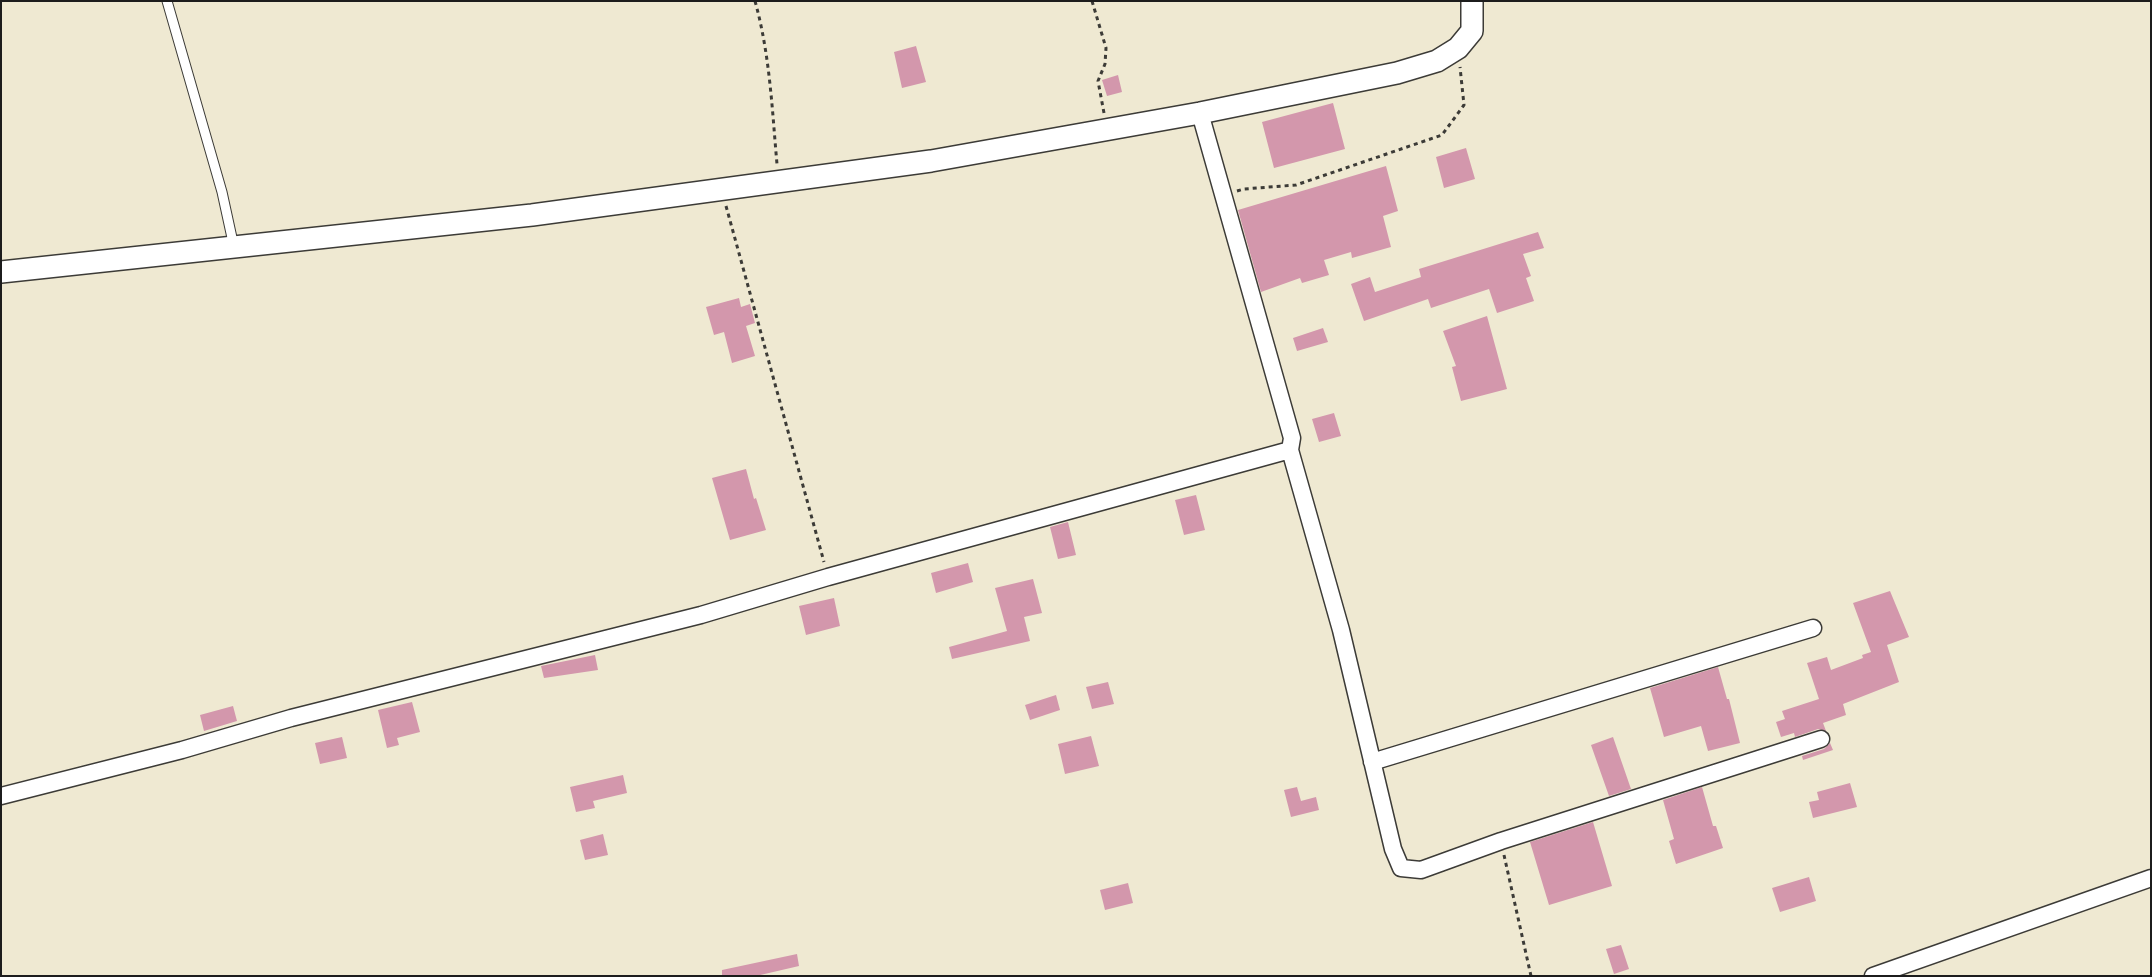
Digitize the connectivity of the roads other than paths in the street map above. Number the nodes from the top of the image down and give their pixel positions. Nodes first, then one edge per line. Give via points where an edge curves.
1 (167, 1) edge
2 (1472, 1) edge
3 (1200, 113) junction
4 (234, 247) junction
5 (1, 272) edge
6 (1290, 450) junction
7 (1813, 628) dead end
8 (1821, 740) dead end
9 (1372, 762) junction
10 (1, 796) edge
11 (2151, 878) edge
12 (1873, 976) edge

1 - 4 lane via 222,192
2 - 3 street via 1472,31 1458,48 1436,62
3 - 4 street via 931,161 722,190 532,215
3 - 6 street via 1292,438
4 - 5 street
6 - 9 street via 1341,630
6 - 10 street via 701,615 291,718 182,750
7 - 9 street
8 - 9 street via 1500,841 1421,870 1401,868 1393,849
11 - 12 street

